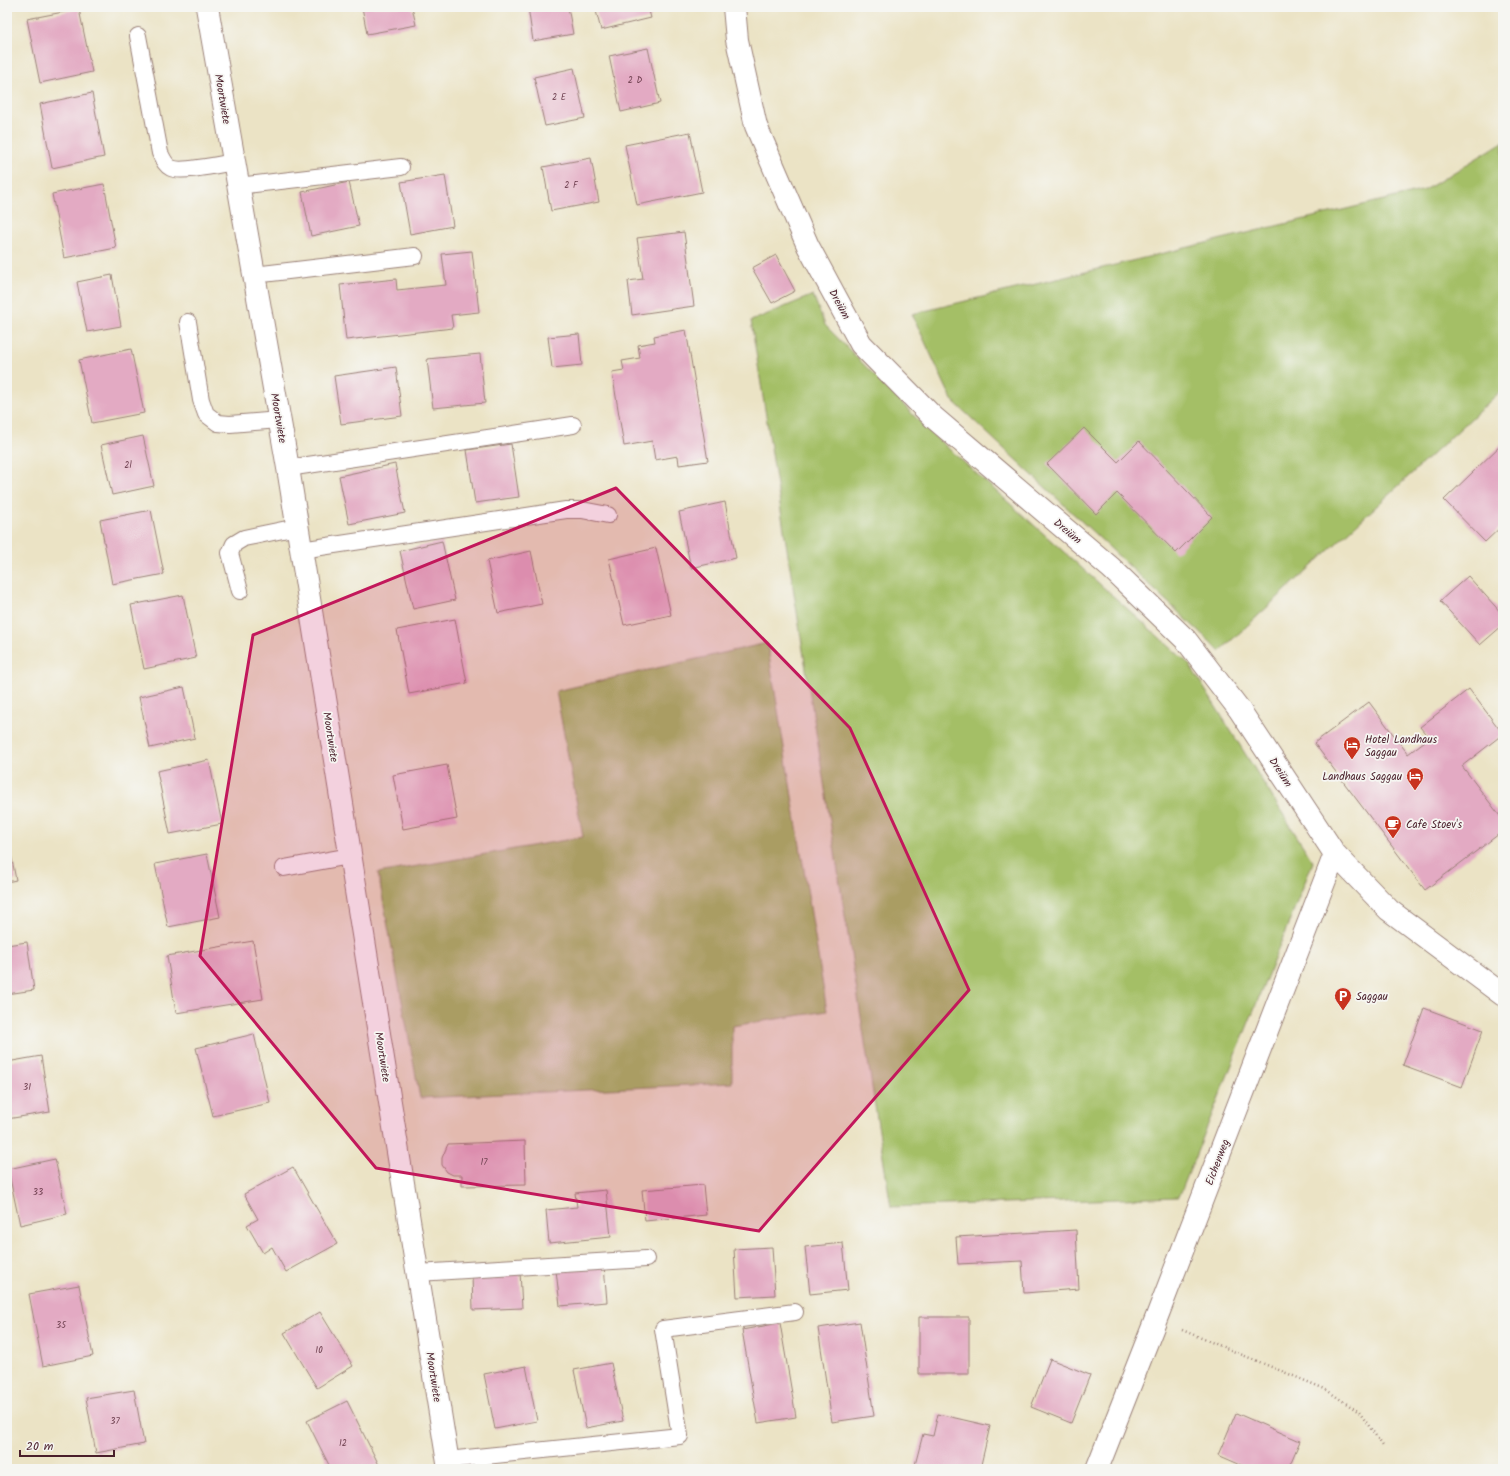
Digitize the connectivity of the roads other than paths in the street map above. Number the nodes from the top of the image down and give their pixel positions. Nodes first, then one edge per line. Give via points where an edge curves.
1 (207, 7) edge
2 (734, 7) edge
3 (138, 36) dead end
4 (234, 162) junction
5 (401, 166) dead end
6 (238, 186) junction
7 (415, 256) dead end
8 (254, 275) junction
9 (188, 322) dead end
10 (279, 420) junction
11 (573, 425) dead end
12 (288, 468) junction
13 (608, 515) dead end
14 (297, 527) junction
15 (301, 550) junction
16 (240, 591) dead end
17 (1335, 854) junction
18 (350, 856) junction
19 (284, 868) dead end
20 (1503, 995) edge
21 (646, 1259) dead end
22 (418, 1273) junction
23 (795, 1312) dead end
24 (448, 1464) edge
25 (1097, 1469) edge

1 - 4 street, Moortwiete
2 - 17 street, Dreiüm via 737,40 756,126 808,246 861,344 933,416 1111,568 1186,640 1239,709
3 - 4 lane via 160,152 165,162 172,168 182,170
4 - 6 street, Moortwiete
5 - 6 lane
6 - 8 street, Moortwiete
7 - 8 lane
8 - 10 street, Moortwiete
9 - 10 lane via 201,400 206,414 218,424
10 - 12 street, Moortwiete
11 - 12 lane
12 - 14 street, Moortwiete
13 - 15 lane via 566,510
14 - 15 street, Moortwiete
14 - 16 lane via 244,538 234,544 230,553
15 - 18 street, Moortwiete
17 - 20 street, Dreiüm via 1389,910
17 - 25 street, Eichenweg
18 - 19 lane
18 - 22 street, Moortwiete
21 - 22 lane
22 - 24 street, Moortwiete
23 - 24 lane via 663,1329 680,1436

